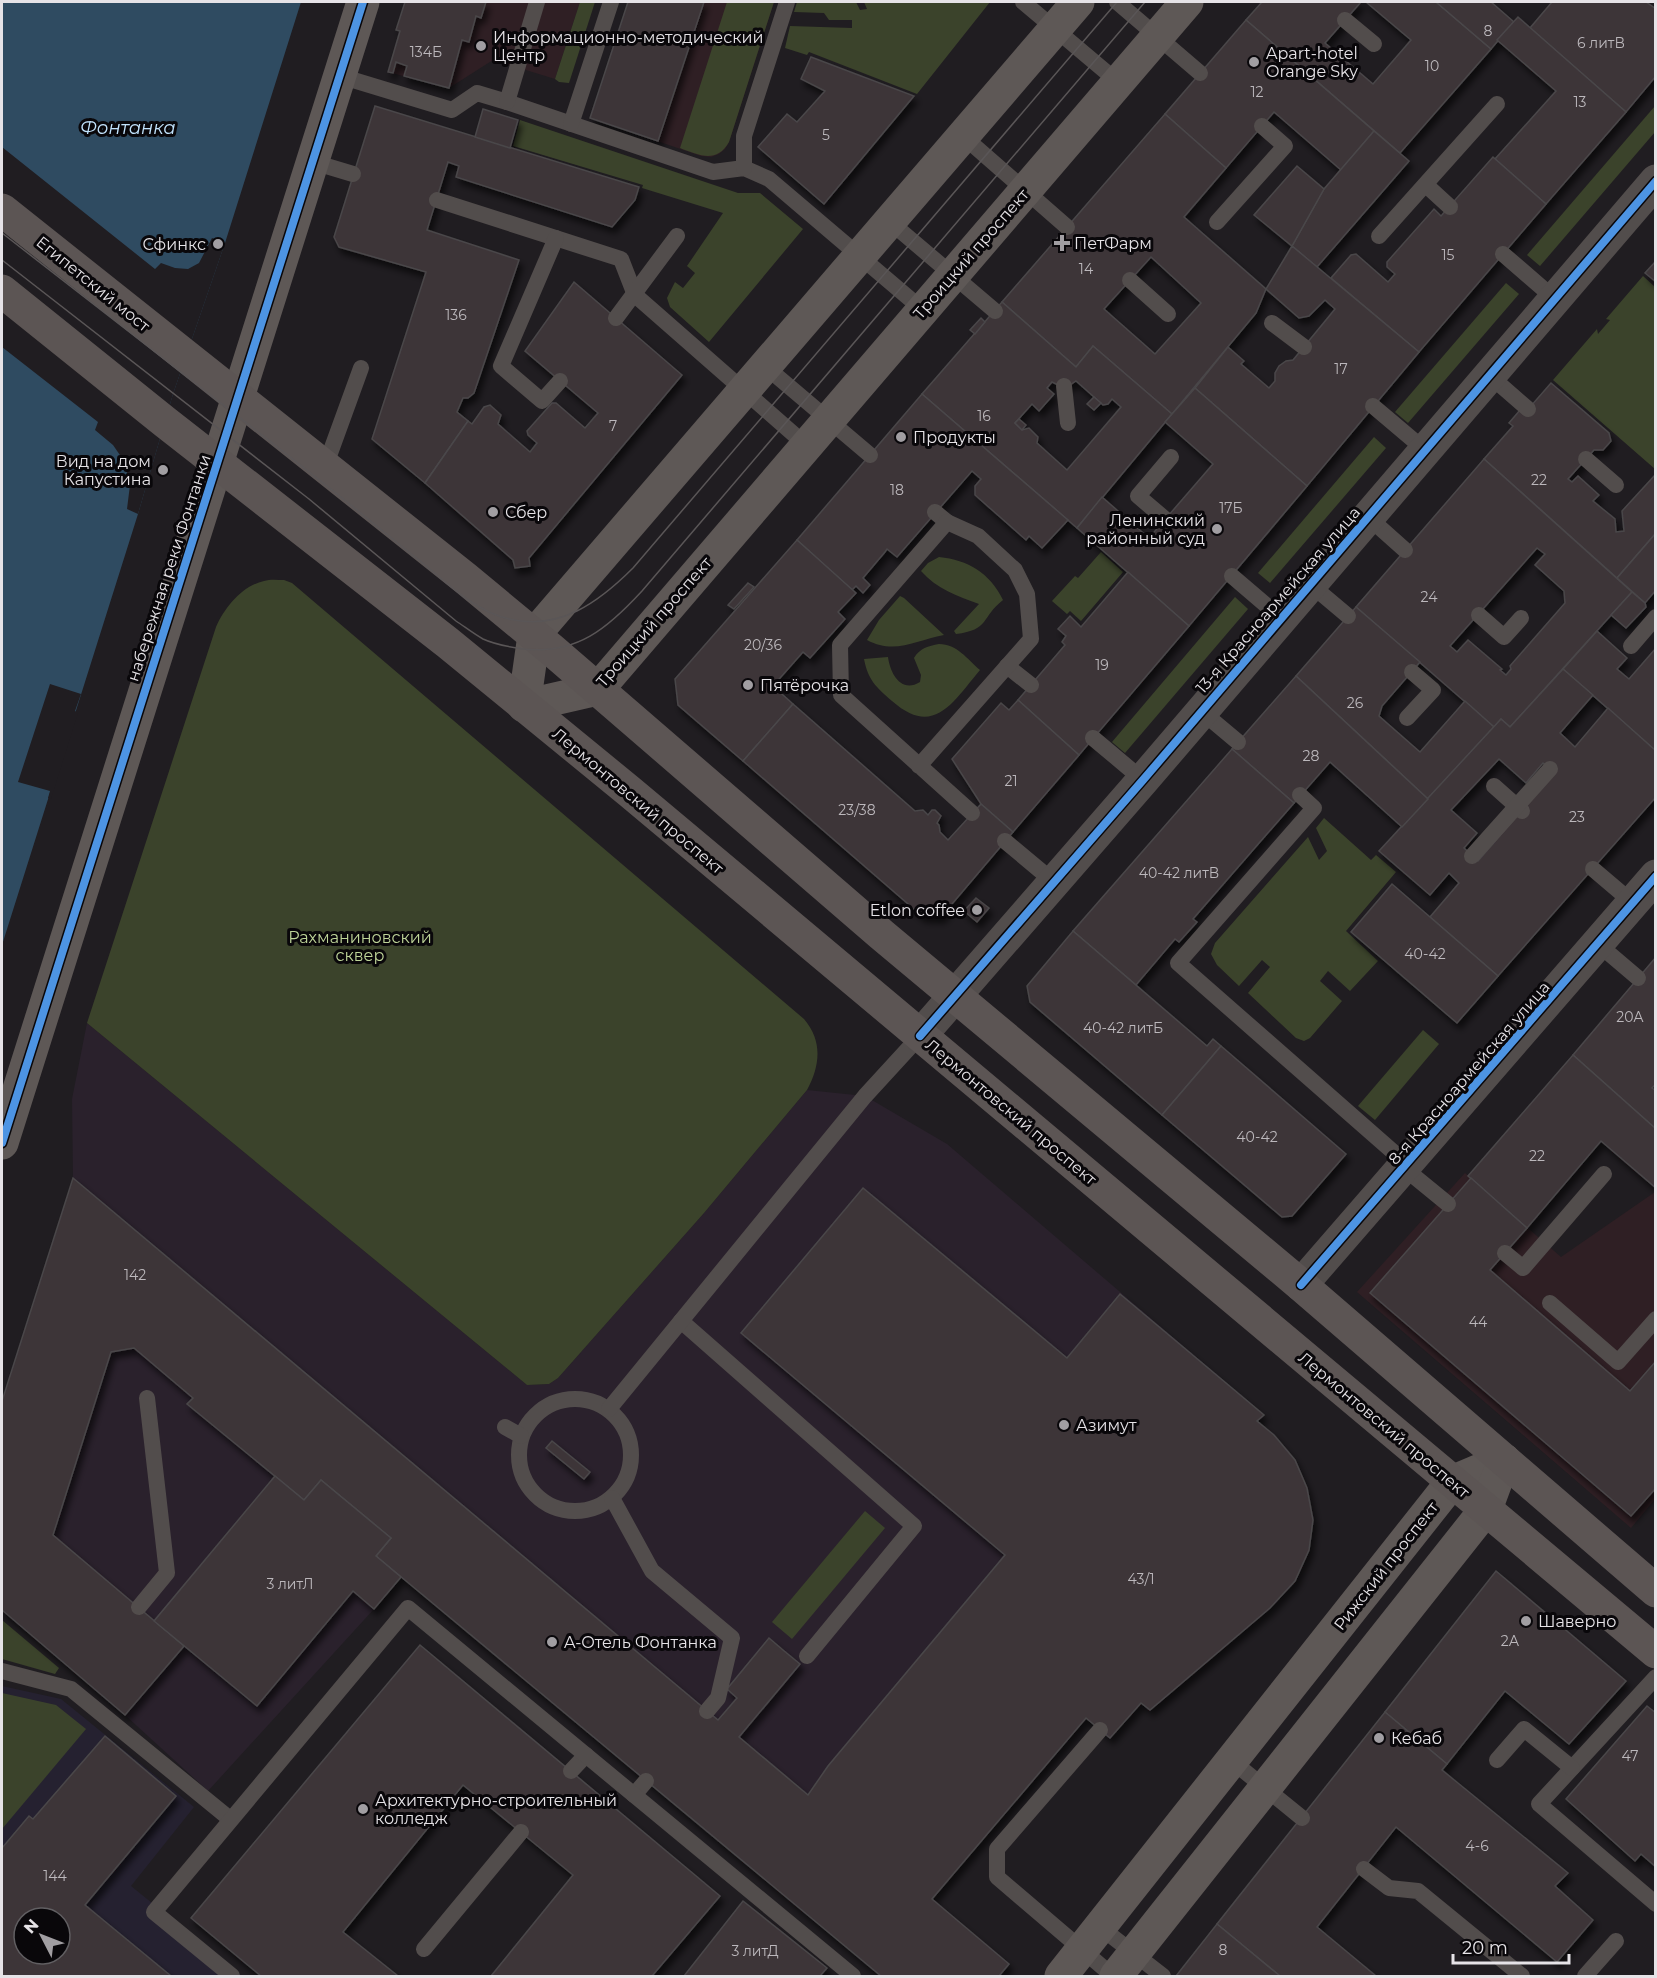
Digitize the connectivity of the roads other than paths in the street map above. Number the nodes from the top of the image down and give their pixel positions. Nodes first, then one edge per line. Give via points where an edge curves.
1 (363, 2) edge
2 (537, 2) edge
3 (611, 2) edge
4 (787, 2) edge
5 (1023, 2) edge
6 (1078, 2) edge
7 (1117, 2) edge
8 (1187, 2) edge
9 (1345, 20) dead end
10 (1055, 28) junction
11 (1158, 36) junction
12 (1374, 44) dead end
13 (1200, 73) dead end
14 (340, 76) junction
15 (1118, 82) junction
16 (507, 102) junction
17 (1497, 104) dead end
18 (570, 124) junction
19 (1262, 126) dead end
20 (963, 136) junction
21 (313, 162) junction
22 (744, 168) junction
23 (353, 174) dead end
24 (1656, 181) edge
25 (1426, 185) junction
26 (1026, 190) junction
27 (437, 200) dead end
28 (1450, 207) dead end
29 (2, 210) edge
30 (889, 221) junction
31 (1217, 222) dead end
32 (1067, 227) dead end
33 (677, 236) dead end
34 (1379, 236) dead end
35 (556, 238) junction
36 (1503, 254) dead end
37 (860, 256) junction
38 (953, 275) junction
39 (1130, 280) dead end
40 (2, 291) edge
41 (635, 295) junction
42 (1555, 298) junction
43 (923, 310) junction
44 (995, 311) dead end
45 (1168, 314) dead end
46 (616, 318) dead end
47 (1272, 322) dead end
48 (1304, 347) dead end
49 (765, 366) junction
50 (361, 368) dead end
51 (1489, 375) junction
52 (560, 381) dead end
53 (1064, 386) dead end
54 (743, 391) junction
55 (238, 398) junction
56 (1373, 406) dead end
57 (1528, 409) dead end
58 (828, 420) junction
59 (1068, 423) dead end
60 (806, 445) junction
61 (1425, 450) junction
62 (870, 455) dead end
63 (1170, 457) dead end
64 (1587, 459) dead end
65 (217, 462) junction
66 (325, 467) junction
67 (1616, 485) dead end
68 (1368, 517) junction
69 (1165, 519) dead end
70 (1405, 550) dead end
71 (1232, 576) dead end
72 (1310, 584) junction
73 (1479, 615) dead end
74 (1348, 616) dead end
75 (1656, 617) edge
76 (1281, 618) junction
77 (1521, 618) dead end
78 (534, 635) junction
79 (1631, 646) dead end
80 (1007, 666) junction
81 (1412, 672) dead end
82 (1031, 685) dead end
83 (597, 689) junction
84 (524, 706) junction
85 (1202, 711) junction
86 (1407, 718) dead end
87 (1094, 738) dead end
88 (1238, 742) dead end
89 (919, 766) junction
90 (1550, 769) dead end
91 (1143, 780) junction
92 (1494, 786) dead end
93 (1300, 795) dead end
94 (1520, 808) junction
95 (972, 813) dead end
96 (1005, 841) dead end
97 (1472, 856) dead end
98 (1593, 868) dead end
99 (1656, 876) edge
100 (1054, 882) junction
101 (1633, 903) junction
102 (1598, 944) junction
103 (1638, 978) dead end
104 (956, 996) junction
105 (920, 1036) junction
106 (2, 1143) edge
107 (1406, 1166) junction
108 (1604, 1174) dead end
109 (1448, 1204) dead end
110 (1505, 1253) dead end
111 (1301, 1285) junction
112 (1550, 1303) dead end
113 (1656, 1319) edge
114 (681, 1321) junction
115 (147, 1398) dead end
116 (609, 1409) junction
117 (505, 1427) dead end
118 (521, 1436) junction
119 (1504, 1460) junction
120 (1452, 1482) junction
121 (612, 1498) junction
122 (1485, 1509) junction
123 (1656, 1592) edge
124 (139, 1607) dead end
125 (1656, 1652) edge
126 (807, 1656) dead end
127 (2, 1671) edge
128 (1656, 1677) edge
129 (707, 1711) dead end
130 (1100, 1730) dead end
131 (586, 1755) junction
132 (1497, 1760) dead end
133 (1232, 1761) junction
134 (1572, 1768) junction
135 (571, 1771) dead end
136 (646, 1780) dead end
137 (1265, 1788) junction
138 (634, 1795) junction
139 (1302, 1818) dead end
140 (231, 1819) junction
141 (520, 1832) dead end
142 (1364, 1869) dead end
143 (1656, 1904) edge
144 (1092, 1938) junction
145 (1616, 1941) dead end
146 (424, 1949) dead end
147 (1121, 1969) edge
148 (845, 1974) edge
149 (232, 1977) edge
150 (1061, 1977) edge
151 (1163, 1977) edge
152 (1522, 1977) edge
153 (1586, 1977) edge

1 - 14 main road, набережная реки Фонтанки
2 - 16 lane
3 - 18 lane
4 - 22 lane via 744,136
5 - 10 lane
6 - 10 main road
7 - 11 lane
8 - 11 main road, Троицкий проспект
9 - 12 lane
10 - 15 lane
10 - 20 main road
11 - 13 lane
11 - 15 main road, Троицкий проспект
14 - 16 lane via 452,110 477,93
14 - 21 main road, набережная реки Фонтанки
15 - 26 main road, Троицкий проспект
16 - 18 lane
17 - 25 lane
18 - 22 lane via 712,172
19 - 31 lane via 1285,146
20 - 26 lane
20 - 30 main road
21 - 23 lane
21 - 55 main road, набережная реки Фонтанки
22 - 37 lane via 769,179
24 - 42 street, 13-я Красноармейская улица
25 - 28 lane
25 - 34 lane
26 - 32 lane
26 - 38 main road, Троицкий проспект
27 - 35 lane
29 - 55 main road, Египетский мост
30 - 37 main road
30 - 38 lane
33 - 41 lane
35 - 41 lane via 621,259
35 - 52 lane via 501,366 542,401
36 - 42 lane
37 - 43 lane
37 - 49 main road
38 - 43 main road, Троицкий проспект
38 - 44 lane
39 - 45 lane
40 - 65 main road, Лермонтовский проспект
41 - 46 lane
41 - 54 lane
42 - 51 street, 13-я Красноармейская улица
43 - 58 main road, Троицкий проспект
47 - 48 lane
49 - 54 main road
49 - 58 lane
50 - 66 lane
51 - 57 lane
51 - 61 street, 13-я Красноармейская улица
53 - 59 lane
54 - 60 lane
54 - 78 main road
55 - 65 main road, набережная реки Фонтанки
55 - 66 main road
56 - 61 lane
58 - 60 main road, Троицкий проспект
58 - 62 lane
60 - 83 main road, Троицкий проспект
61 - 68 street, 13-я Красноармейская улица
63 - 69 lane via 1138,496
64 - 67 lane
65 - 84 main road, Лермонтовский проспект
65 - 106 main road, набережная реки Фонтанки
66 - 78 main road
68 - 70 lane
68 - 72 street, 13-я Красноармейская улица
71 - 76 lane
72 - 74 lane
72 - 76 street, 13-я Красноармейская улица
73 - 77 lane via 1504,637
75 - 79 lane
76 - 85 street, 13-я Красноармейская улица
78 - 83 main road
78 - 84 main road
80 - 82 lane
80 - 89 lane
80 - 89 lane via 1031,639 1027,594 1015,570 978,536 941,517 840,645 841,695
81 - 86 lane via 1432,690
83 - 84 main road, Троицкий проспект
83 - 104 main road
84 - 105 main road, Лермонтовский проспект
85 - 88 lane
85 - 91 street, 13-я Красноармейская улица
87 - 91 lane
89 - 95 lane
90 - 94 lane
91 - 100 street, 13-я Красноармейская улица
92 - 94 lane
93 - 107 lane via 1314,808 1178,963
94 - 97 lane
96 - 100 lane
98 - 101 lane
99 - 101 street, 8-я Красноармейская улица
100 - 104 street, 13-я Красноармейская улица
101 - 102 street, 8-я Красноармейская улица
102 - 103 lane
102 - 107 street, 8-я Красноармейская улица
104 - 105 street, 13-я Красноармейская улица
104 - 111 main road
105 - 114 lane via 871,1089
105 - 120 main road, Лермонтовский проспект
107 - 109 lane
107 - 111 street, 8-я Красноармейская улица
108 - 110 lane via 1522,1268
111 - 119 main road
112 - 113 lane via 1618,1362
114 - 116 lane
114 - 126 lane via 914,1526
115 - 124 lane via 167,1573
116 - 118 lane via 585,1399 559,1401 536,1414
116 - 121 lane via 625,1428 632,1453 627,1478
117 - 118 lane
118 - 121 lane via 518,1458 523,1479 536,1497 553,1508 574,1512 594,1509
119 - 120 main road, Рижский проспект
119 - 122 main road
119 - 123 main road
120 - 122 main road, Лермонтовский проспект
120 - 133 main road, Рижский проспект
121 - 129 lane via 652,1571 732,1638 718,1698
122 - 125 main road, Лермонтовский проспект
122 - 137 main road
127 - 140 lane via 76,1683
128 - 134 lane
130 - 144 lane via 997,1850 997,1877
131 - 135 lane
131 - 138 lane
131 - 140 lane via 408,1608
132 - 134 lane via 1524,1729
133 - 137 lane
133 - 144 main road, Рижский проспект
134 - 143 lane via 1539,1804
136 - 138 lane
137 - 139 lane
137 - 147 main road
138 - 148 lane
140 - 149 lane via 154,1912
141 - 146 lane
142 - 152 lane via 1389,1888 1418,1891
144 - 147 lane
144 - 147 lane
144 - 150 main road, Рижский проспект
145 - 153 lane
147 - 151 lane

